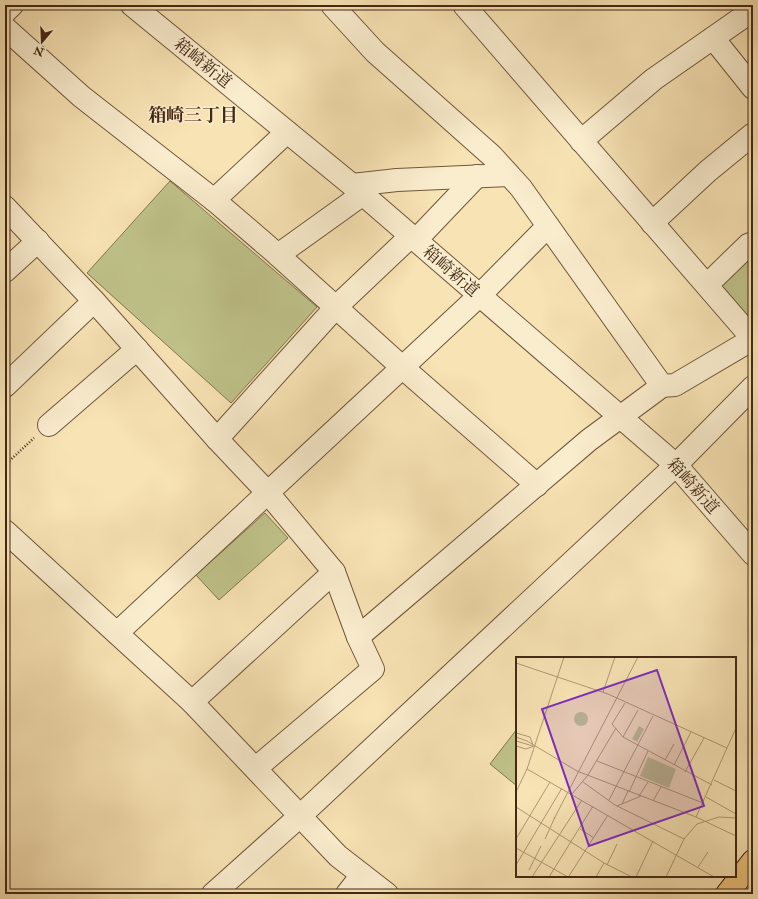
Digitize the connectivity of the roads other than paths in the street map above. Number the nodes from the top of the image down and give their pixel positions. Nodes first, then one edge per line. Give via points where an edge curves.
1 (12, 5) edge
2 (132, 5) edge
3 (332, 5) edge
4 (464, 5) edge
5 (753, 10) edge
6 (5, 12) edge
7 (5, 28) edge
8 (713, 38) junction
9 (753, 88) edge
10 (287, 132) junction
11 (753, 134) edge
12 (580, 141) junction
13 (509, 175) junction
14 (477, 176) junction
15 (357, 190) junction
16 (214, 200) junction
17 (5, 207) edge
18 (652, 223) junction
19 (548, 226) junction
20 (414, 238) junction
21 (38, 241) junction
22 (753, 243) edge
23 (278, 255) junction
24 (5, 271) edge
25 (706, 285) junction
26 (479, 296) junction
27 (94, 301) junction
28 (336, 307) junction
29 (753, 339) edge
30 (137, 349) junction
31 (403, 368) junction
32 (5, 386) edge
33 (662, 386) junction
34 (753, 387) edge
35 (620, 416) junction
36 (49, 425) road end
37 (217, 439) junction
38 (676, 465) junction
39 (537, 485) junction
40 (268, 493) junction
41 (5, 531) edge
42 (753, 554) edge
43 (334, 572) junction
44 (117, 633) junction
45 (358, 637) junction
46 (192, 702) junction
47 (256, 768) junction
48 (300, 816) junction
49 (753, 861) edge
50 (362, 875) junction
51 (212, 894) edge
52 (347, 894) edge
53 (387, 894) edge
54 (727, 894) edge

1 - 6 street
2 - 10 street, 箱崎新道
3 - 13 street via 375,52 492,156
4 - 12 street
5 - 8 street
7 - 16 street via 82,97
8 - 9 street
8 - 12 street via 654,79
10 - 15 street, 箱崎新道
10 - 16 street
11 - 18 street
12 - 18 street
13 - 14 street
13 - 19 street
14 - 15 street via 394,180
14 - 20 street
15 - 20 street, 箱崎新道
15 - 23 street
16 - 23 street
17 - 21 street
18 - 25 street
19 - 26 street
19 - 33 street
20 - 26 street, 箱崎新道
20 - 28 street
21 - 24 street
21 - 27 street
22 - 25 street
23 - 28 street
25 - 29 street
26 - 31 street
26 - 35 street, 箱崎新道
27 - 30 street
27 - 32 street
28 - 31 street
28 - 37 street
29 - 33 street via 675,385
30 - 36 street
30 - 37 street
31 - 39 street
31 - 40 street
33 - 35 street
34 - 38 street
35 - 38 street, 箱崎新道
35 - 39 street
37 - 40 street
38 - 42 street, 箱崎新道
38 - 48 street
39 - 45 street
40 - 43 street
40 - 44 street
41 - 44 street
43 - 45 street
43 - 46 street
44 - 46 street
45 - 47 street via 373,669
46 - 47 street
47 - 48 street
48 - 50 street via 338,856
48 - 51 street
49 - 54 highway
50 - 52 street
50 - 53 street

